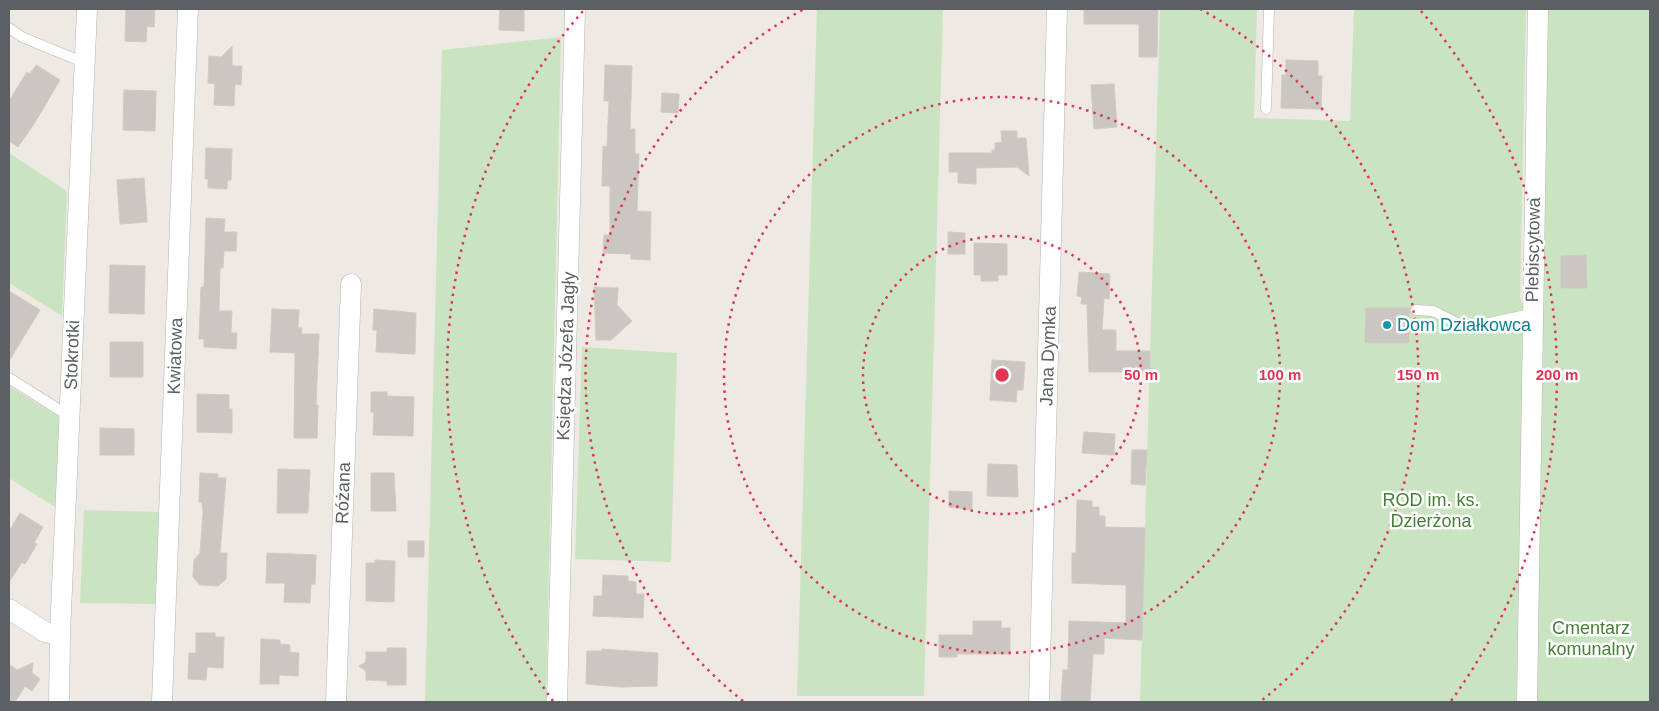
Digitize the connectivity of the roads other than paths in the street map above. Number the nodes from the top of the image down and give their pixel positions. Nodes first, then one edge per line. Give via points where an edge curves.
1 (87, 9) edge
2 (188, 9) edge
3 (575, 9) edge
4 (1057, 9) edge
5 (1268, 9) edge
6 (1538, 9) edge
7 (9, 28) edge
8 (85, 63) junction
9 (1266, 109) dead end
10 (351, 284) dead end
11 (1532, 309) junction
12 (1416, 310) dead end
13 (9, 378) edge
14 (69, 416) junction
15 (9, 610) edge
16 (60, 635) junction
17 (59, 702) edge
18 (162, 702) edge
19 (336, 702) edge
20 (557, 702) edge
21 (1039, 702) edge
22 (1527, 702) edge

1 - 8 street, Stokrotki
2 - 18 street, Kwiatowa
3 - 20 street, Księdza Józefa Jagły
4 - 21 street, Jana Dymka
5 - 9 lane
6 - 11 street, Plebiscytowa
7 - 8 lane via 22,37
8 - 14 street, Stokrotki
10 - 19 street, Różana
11 - 12 lane via 1526,314 1467,328 1433,311
11 - 22 street, Plebiscytowa
13 - 14 lane
14 - 16 street, Stokrotki
15 - 16 street via 45,632
16 - 17 street, Stokrotki

